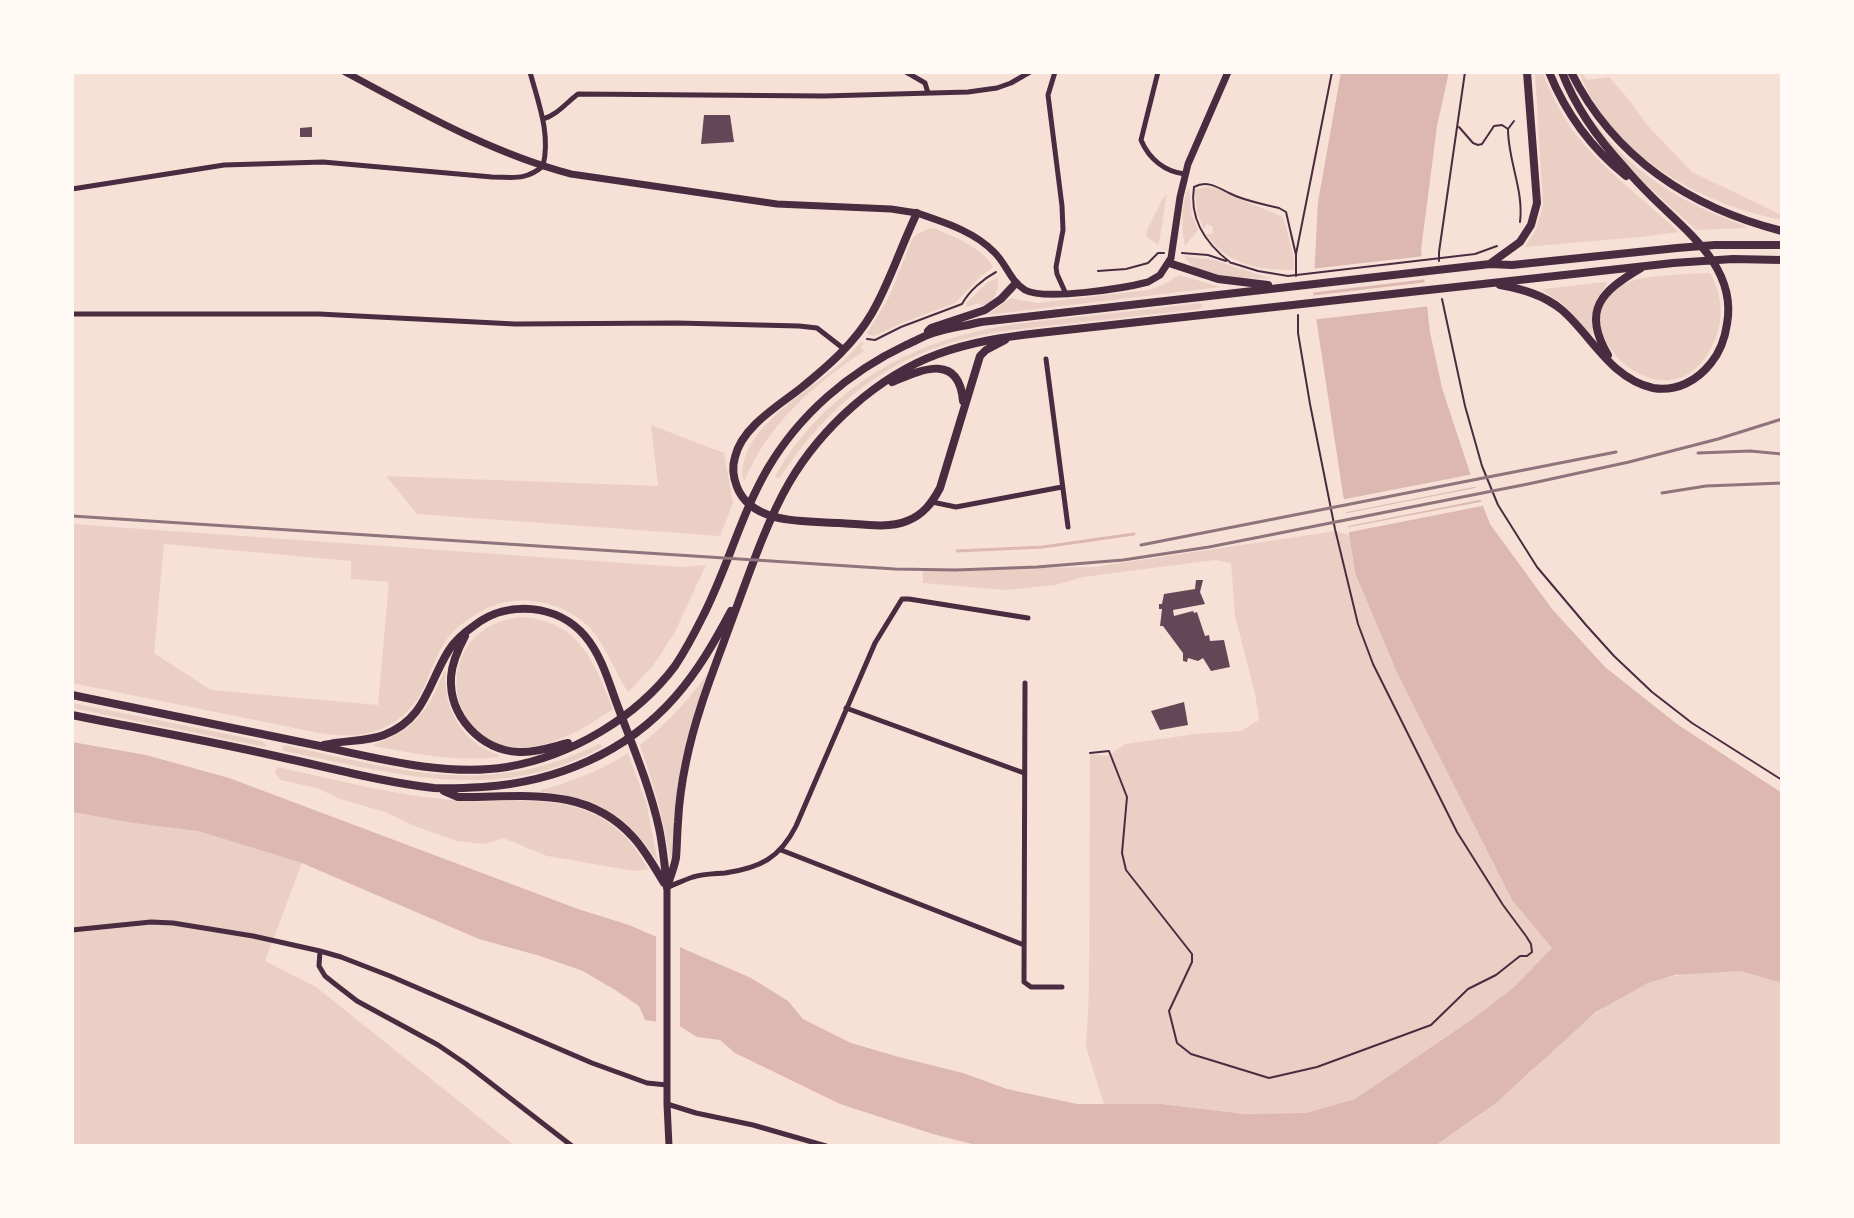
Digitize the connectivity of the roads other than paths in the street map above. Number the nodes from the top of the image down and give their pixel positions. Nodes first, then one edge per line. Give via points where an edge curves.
1 (345, 72) edge
2 (530, 72) edge
3 (906, 72) edge
4 (1030, 72) edge
5 (1055, 72) edge
6 (1158, 72) edge
7 (1228, 72) edge
8 (1527, 72) edge
9 (1549, 72) edge
10 (1562, 72) edge
11 (1571, 72) edge
12 (928, 93) junction
13 (543, 119) junction
14 (543, 166) junction
15 (1185, 174) junction
16 (72, 189) edge
17 (1652, 197) junction
18 (917, 213) junction
19 (1782, 231) edge
20 (1782, 245) edge
21 (1782, 260) edge
22 (1169, 263) junction
23 (1490, 264) junction
24 (1644, 266) junction
25 (1016, 283) junction
26 (1492, 283) junction
27 (1293, 286) junction
28 (1066, 294) junction
29 (72, 314) edge
30 (1013, 336) junction
31 (922, 337) junction
32 (845, 349) junction
33 (1046, 359) dead end
34 (1614, 366) junction
35 (876, 389) junction
36 (963, 408) junction
37 (1062, 487) junction
38 (932, 502) junction
39 (1068, 527) dead end
40 (745, 585) junction
41 (1028, 618) dead end
42 (468, 631) junction
43 (1025, 683) dead end
44 (72, 695) edge
45 (846, 708) junction
46 (72, 715) edge
47 (584, 740) junction
48 (318, 746) junction
49 (1024, 773) junction
50 (437, 788) junction
51 (781, 850) junction
52 (667, 887) junction
53 (72, 930) edge
54 (1024, 945) junction
55 (320, 951) junction
56 (1062, 987) dead end
57 (667, 1085) junction
58 (667, 1104) junction
59 (572, 1146) edge
60 (669, 1146) edge
61 (826, 1146) edge

1 - 14 main road via 458,131
2 - 13 street
3 - 12 street via 925,83
4 - 12 street via 997,88
5 - 28 street via 1048,95 1063,230 1056,267
6 - 15 street via 1141,140 1162,167
7 - 15 main road
8 - 23 main road via 1537,203 1520,242
9 - 17 main road via 1591,144
10 - 17 main road via 1575,104 1601,142
11 - 19 main road via 1606,127 1659,175 1716,210
12 - 13 street via 578,94
13 - 14 street
14 - 16 street via 520,177 492,177 327,162 224,165
14 - 18 main road via 777,204
15 - 22 main road
17 - 34 main road via 1719,271 1729,302 1727,328 1713,361 1681,386 1649,387
18 - 25 main road via 984,243
18 - 32 main road via 879,299
20 - 23 main road via 1715,245
21 - 24 main road
22 - 27 main road via 1218,279
22 - 28 main road via 1144,284
23 - 27 main road
24 - 26 main road
24 - 34 main road via 1615,283 1596,314 1601,344
25 - 28 main road via 1033,293
25 - 31 main road via 985,310 931,328
26 - 30 main road
26 - 34 main road via 1551,302
27 - 31 main road via 996,320
29 - 32 street via 319,314 515,324 799,326 817,328
30 - 35 main road via 940,353
30 - 36 main road via 983,352
31 - 47 main road via 882,356 838,387 802,422 768,468 703,616 675,665 618,720
32 - 38 main road via 746,435 733,466 740,494 751,506 777,517 855,524 906,521
33 - 37 street
35 - 36 main road via 927,368 942,369 960,385
35 - 40 main road via 833,424 804,459 776,508
36 - 38 main road
37 - 38 street via 956,507
37 - 39 street
40 - 50 main road via 700,664 643,728 568,770 527,782
40 - 52 main road via 686,759 676,860
41 - 45 street via 902,599
42 - 47 main road via 453,663 451,688 458,712 473,733 494,747 519,752
42 - 48 main road via 447,653 426,698 407,720 386,734
42 - 52 main road via 498,613 528,608 558,616 584,635 606,674 651,799
43 - 49 street
44 - 48 main road
45 - 49 street
45 - 51 street
46 - 50 main road
47 - 48 main road via 528,762 481,769 414,765
49 - 54 street
50 - 52 main road via 458,797 553,797 586,804 609,815 635,839
51 - 52 street via 756,866
51 - 54 street
52 - 57 main road
53 - 55 street via 151,922 233,932
54 - 56 street via 1024,982 1031,987
55 - 57 street via 592,1063
55 - 59 street via 319,966 335,984 466,1064
57 - 58 main road
58 - 60 main road
58 - 61 street

